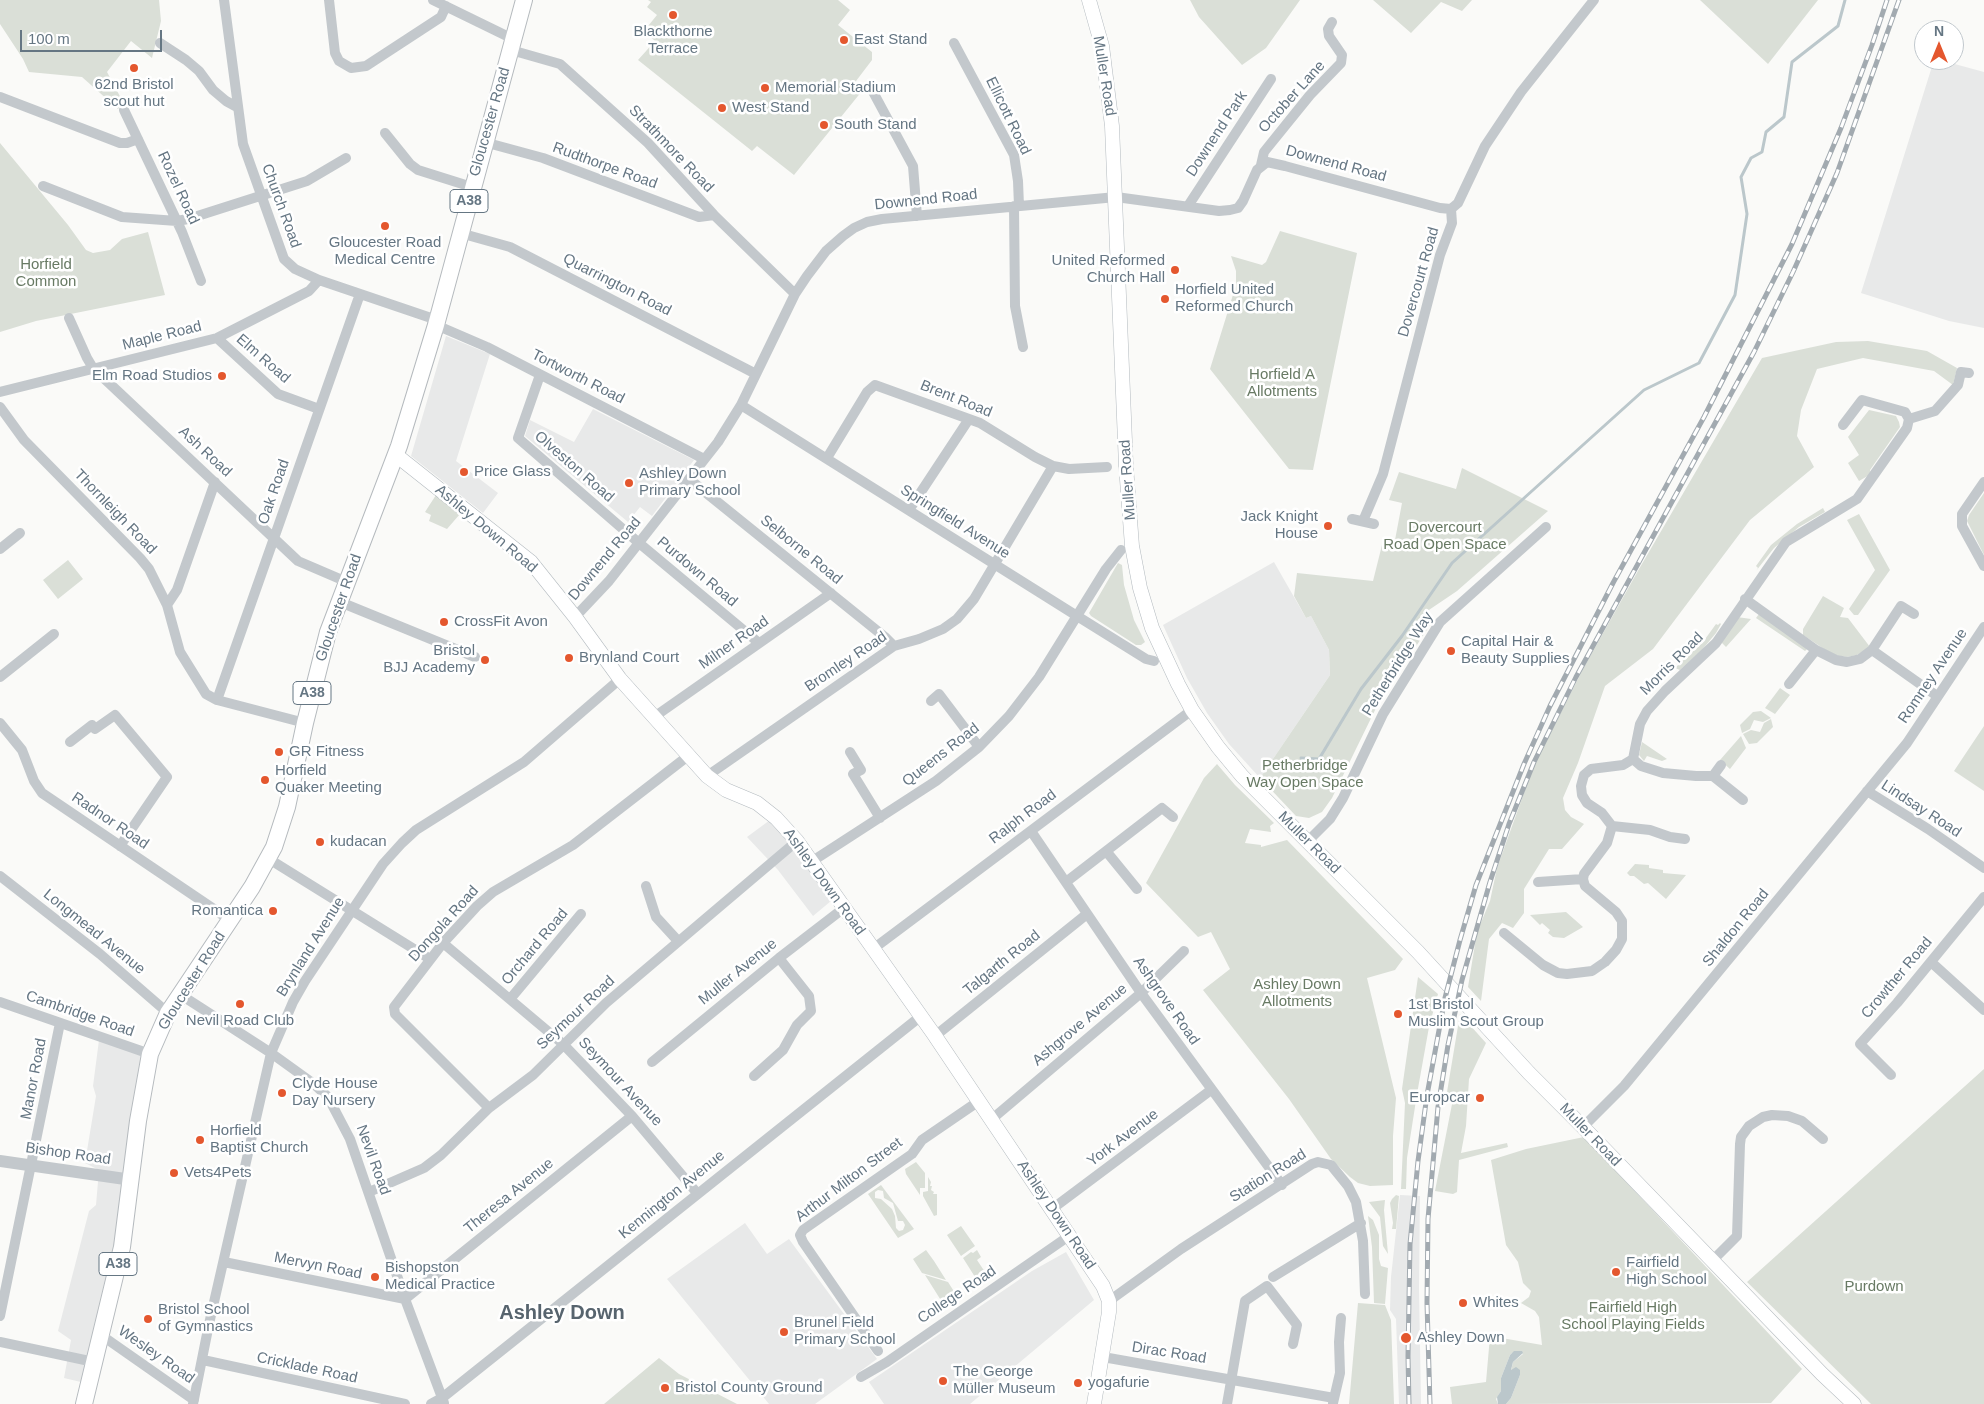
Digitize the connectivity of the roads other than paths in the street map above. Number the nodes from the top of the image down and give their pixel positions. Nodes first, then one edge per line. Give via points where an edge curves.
1 (224, 0) edge
2 (329, 0) edge
3 (433, 0) edge
4 (524, 0) edge
5 (1089, 0) edge
6 (1594, 0) edge
7 (446, 6) junction
8 (1332, 22) dead end
9 (160, 43) dead end
10 (954, 43) dead end
11 (512, 44) junction
12 (1271, 79) dead end
13 (872, 90) dead end
14 (0, 97) edge
15 (237, 107) junction
16 (124, 110) dead end
17 (386, 133) dead end
18 (138, 139) junction
19 (484, 142) junction
20 (346, 158) dead end
21 (1260, 165) junction
22 (43, 186) dead end
23 (472, 187) junction
24 (261, 196) junction
25 (1116, 197) junction
26 (1016, 206) junction
27 (1188, 206) junction
28 (1451, 208) junction
29 (714, 215) junction
30 (916, 216) junction
31 (177, 221) junction
32 (460, 233) junction
33 (319, 280) junction
34 (201, 281) dead end
35 (360, 294) junction
36 (795, 294) junction
37 (69, 318) dead end
38 (436, 322) junction
39 (217, 338) junction
40 (1023, 347) dead end
41 (93, 368) junction
42 (1969, 373) dead end
43 (540, 374) junction
44 (756, 374) junction
45 (0, 392) edge
46 (741, 405) junction
47 (0, 407) edge
48 (319, 409) junction
49 (969, 418) junction
50 (1909, 418) junction
51 (1843, 425) dead end
52 (396, 455) junction
53 (827, 458) junction
54 (704, 459) junction
55 (1053, 466) junction
56 (1116, 467) junction
57 (689, 479) junction
58 (215, 482) junction
59 (1984, 482) edge
60 (909, 510) junction
61 (1352, 519) dead end
62 (1363, 521) junction
63 (1374, 524) dead end
64 (1546, 527) dead end
65 (20, 533) dead end
66 (274, 538) junction
67 (638, 543) junction
68 (0, 549) edge
69 (1121, 550) dead end
70 (994, 564) junction
71 (1984, 566) edge
72 (347, 582) junction
73 (831, 593) junction
74 (1745, 599) junction
75 (340, 602) junction
76 (167, 605) junction
77 (1914, 614) dead end
78 (1077, 616) junction
79 (575, 617) junction
80 (1984, 627) edge
81 (54, 634) dead end
82 (759, 643) junction
83 (894, 646) junction
84 (1816, 650) junction
85 (1872, 650) junction
86 (475, 657) dead end
87 (1154, 661) dead end
88 (0, 677) edge
89 (620, 679) junction
90 (1789, 684) dead end
91 (1938, 696) junction
92 (217, 700) junction
93 (931, 701) dead end
94 (1192, 710) junction
95 (654, 717) junction
96 (0, 723) edge
97 (305, 723) junction
98 (70, 742) dead end
99 (1907, 743) joint
100 (980, 747) junction
101 (850, 752) dead end
102 (688, 756) junction
103 (1633, 759) junction
104 (1721, 765) dead end
105 (707, 776) junction
106 (1713, 776) junction
107 (1867, 791) junction
108 (1743, 800) dead end
109 (1173, 816) dead end
110 (880, 818) junction
111 (1612, 826) junction
112 (1031, 830) junction
113 (1685, 839) dead end
114 (797, 842) junction
115 (1307, 842) junction
116 (120, 846) junction
117 (1106, 851) junction
118 (269, 859) junction
119 (811, 862) junction
120 (1984, 868) edge
121 (0, 876) edge
122 (1583, 879) junction
123 (1066, 882) junction
124 (1538, 882) dead end
125 (646, 886) dead end
126 (1137, 889) dead end
127 (1984, 897) edge
128 (844, 908) junction
129 (352, 911) junction
130 (581, 914) dead end
131 (1087, 914) junction
132 (230, 920) junction
133 (1518, 930) dead end
134 (678, 941) junction
135 (443, 943) junction
136 (873, 949) junction
137 (1184, 951) dead end
138 (779, 958) junction
139 (430, 959) junction
140 (1931, 962) junction
141 (1141, 992) junction
142 (181, 995) junction
143 (511, 998) junction
144 (0, 1002) edge
145 (1984, 1010) edge
146 (168, 1013) junction
147 (921, 1016) junction
148 (60, 1023) junction
149 (936, 1036) junction
150 (563, 1044) junction
151 (271, 1053) junction
152 (150, 1054) junction
153 (652, 1062) dead end
154 (1891, 1075) dead end
155 (754, 1076) dead end
156 (1211, 1090) junction
157 (979, 1101) junction
158 (489, 1108) junction
159 (632, 1116) junction
160 (992, 1119) junction
161 (1583, 1127) junction
162 (1823, 1139) dead end
163 (0, 1161) edge
164 (31, 1165) junction
165 (132, 1180) junction
166 (1282, 1185) junction
167 (369, 1192) junction
168 (697, 1193) junction
169 (1052, 1210) junction
170 (1361, 1223) junction
171 (1069, 1236) junction
172 (1712, 1261) junction
173 (224, 1262) junction
174 (1273, 1277) dead end
175 (1365, 1294) dead end
176 (405, 1299) junction
177 (1109, 1301) junction
178 (0, 1316) edge
179 (1342, 1318) dead end
180 (101, 1336) junction
181 (0, 1342) edge
182 (1294, 1344) dead end
183 (878, 1351) dead end
184 (1103, 1357) junction
185 (203, 1360) junction
186 (94, 1362) junction
187 (862, 1377) dead end
188 (1231, 1378) junction
189 (443, 1401) edge
190 (1334, 1401) edge
191 (194, 1402) edge
192 (1849, 1402) edge
193 (84, 1404) edge
194 (405, 1404) edge
195 (431, 1404) edge
196 (1094, 1404) edge
197 (1227, 1404) edge

1 - 15 street, Church Road
2 - 7 street via 335,53 338,61 351,68 366,66 441,17
3 - 7 street, Strathmore Road
4 - 11 main road, Gloucester Road / A38
5 - 25 main road, Muller Road via 1107,75
6 - 28 street, Dovercourt Road via 1520,92 1485,146 1458,203
7 - 11 street, Strathmore Road
8 - 21 street, October Lane via 1329,36 1342,55 1341,63 1264,152
9 - 15 street via 186,60 213,90
10 - 26 street, Ellicott Road via 1014,155 1018,181
11 - 19 main road, Gloucester Road / A38
11 - 29 street, Strathmore Road via 560,64 648,143
12 - 27 street, Downend Park
13 - 30 street via 913,166
14 - 18 street via 120,143
15 - 24 street, Church Road via 243,144
16 - 18 street, Rozel Road
17 - 23 street via 418,170
18 - 31 street, Rozel Road
19 - 23 main road, Gloucester Road / A38
19 - 29 street, Rudthorpe Road via 543,158 699,216
20 - 24 street via 307,181
21 - 27 street, Downend Road via 1238,208 1219,211
21 - 28 street, Downend Road via 1271,162 1440,208
22 - 31 street via 122,217
23 - 32 main road, Gloucester Road / A38
24 - 31 street
24 - 33 street, Church Road via 284,259 295,269
25 - 26 street, Downend Road
25 - 27 street, Downend Road
25 - 56 main road, Muller Road
26 - 30 street, Downend Road
26 - 40 street, Ellicott Road via 1015,306
28 - 62 street, Dovercourt Road via 1452,223 1440,255 1383,474
29 - 36 street, Strathmore Road
30 - 36 street, Downend Road via 866,222 842,236 826,251
31 - 34 street, Rozel Road
32 - 38 main road, Gloucester Road / A38
32 - 44 street, Quarrington Road via 510,247
33 - 35 street, Church Road
33 - 39 street, Maple Road via 309,291
35 - 38 street, Church Road
35 - 48 street, Oak Road
36 - 44 street, Downend Road
37 - 41 street, Ash Road
38 - 43 street, Tortworth Road
38 - 52 main road, Gloucester Road / A38
39 - 41 street, Maple Road
39 - 48 street, Elm Road via 278,394
41 - 45 street, Maple Road
41 - 58 street, Ash Road
42 - 50 street via 1961,372 1958,385 1935,411
43 - 54 street, Tortworth Road
43 - 67 street, Olveston Road via 518,438
44 - 46 street, Downend Road
46 - 53 street, Springfield Avenue
46 - 54 street, Downend Road
47 - 76 street, Thornleigh Road via 24,440 140,558
48 - 66 street, Oak Road
49 - 53 street, Brent Road via 875,384
49 - 55 street, Brent Road
49 - 60 street
50 - 51 street via 1905,412 1862,400
50 - 74 street, Morris Road via 1907,428 1858,499 1786,542
52 - 72 main road, Gloucester Road / A38
52 - 79 main road, Ashley Down Road via 531,562
53 - 60 street, Springfield Avenue
54 - 57 street, Downend Road
55 - 56 street, Brent Road via 1069,469
55 - 70 street, Bromley Road
56 - 94 main road, Muller Road via 1140,588 1158,644
57 - 67 street, Downend Road
57 - 73 street, Selborne Road
58 - 66 street, Ash Road
58 - 76 street via 177,590
59 - 71 street via 1962,514 1962,526
60 - 70 street, Springfield Avenue
61 - 62 street
62 - 63 street
64 - 115 street, Petherbridge Way via 1440,622 1382,714 1343,798 1330,819
65 - 68 street
66 - 72 street, Ash Road via 305,565
66 - 92 street, Oak Road
67 - 79 street, Downend Road via 609,581
67 - 82 street, Purdown Road
69 - 78 street, Queens Road
70 - 78 street, Springfield Avenue
70 - 83 street, Bromley Road via 974,599 957,619 943,629
72 - 75 main road, Gloucester Road / A38
73 - 82 street, Milner Road
73 - 83 street, Selborne Road
74 - 84 street
74 - 103 street, Morris Road via 1716,643 1647,711 1640,724
75 - 86 street
75 - 97 main road, Gloucester Road / A38 via 328,632
76 - 92 street, Thornleigh Road via 180,652 206,694
77 - 85 street via 1901,606
78 - 87 street, Springfield Avenue
78 - 100 street, Queens Road via 1039,677
79 - 89 main road, Ashley Down Road
80 - 91 street, Romney Avenue
81 - 88 street
82 - 95 street, Milner Road
83 - 105 street, Bromley Road
84 - 85 street via 1847,662
84 - 90 street
85 - 91 street
89 - 95 main road, Ashley Down Road
89 - 129 street, Brynland Avenue via 524,762 416,830 383,864
91 - 99 street, Romney Avenue
92 - 97 street, Thornleigh Road
93 - 100 street via 939,694
94 - 112 street, Ralph Road
94 - 115 main road, Muller Road via 1242,776
95 - 102 main road, Ashley Down Road
96 - 116 street, Radnor Road via 22,750 42,793
97 - 118 main road, Gloucester Road / A38 via 287,807
98 - 116 street via 92,725 96,729 115,715 167,778
99 - 107 street, Shaldon Road
100 - 110 street, Queens Road via 936,782
101 - 110 street via 861,770 853,774
102 - 105 main road, Ashley Down Road
102 - 135 street, Dongola Road via 573,844 493,892
103 - 106 street via 1656,772
103 - 111 street via 1623,765 1591,769 1584,775 1582,795
104 - 106 street
105 - 114 main road, Ashley Down Road via 726,790 757,803 776,818
106 - 108 street
107 - 120 street, Lindsay Road
107 - 161 street, Shaldon Road via 1630,1079
109 - 117 street via 1162,808
110 - 119 street, Queens Road
111 - 113 street via 1650,830
111 - 122 street via 1607,843
112 - 123 street, Ashgrove Road
112 - 136 street, Ralph Road
114 - 119 main road, Ashley Down Road
114 - 134 street, Seymour Road
115 - 161 main road, Muller Road via 1418,952
116 - 132 street, Radnor Road
117 - 123 street
117 - 126 street
118 - 129 street
118 - 132 main road, Gloucester Road / A38
119 - 128 main road, Ashley Down Road
121 - 146 street, Longmead Avenue via 100,954
122 - 124 street
122 - 133 street via 1585,886 1622,921 1622,940 1598,968 1577,974 1558,972 1543,965 1508,936
123 - 131 street, Ashgrove Road
125 - 134 street via 656,917
127 - 140 street, Crowther Road
128 - 136 main road, Ashley Down Road
128 - 138 street, Muller Avenue
129 - 139 street
129 - 151 street, Brynland Avenue via 293,1002
130 - 143 street, Orchard Road
131 - 141 street, Ashgrove Road
131 - 149 street, Talgarth Road
132 - 142 main road, Gloucester Road / A38
134 - 150 street, Seymour Road
135 - 139 street, Dongola Road
135 - 143 street, Seymour Avenue
136 - 147 main road, Ashley Down Road
137 - 141 street, Ashgrove Avenue
138 - 153 street, Muller Avenue
138 - 155 street via 809,996 811,1011 796,1025 783,1050
139 - 158 street, Dongola Road via 394,1007 395,1014
140 - 145 street
140 - 154 street, Crowther Road via 1860,1044
141 - 156 street, Ashgrove Road
141 - 160 street, Ashgrove Avenue
142 - 146 main road, Gloucester Road / A38
142 - 151 street, Nevil Road
143 - 150 street, Seymour Avenue
144 - 148 street, Cambridge Road
146 - 152 main road, Gloucester Road / A38
147 - 149 main road, Ashley Down Road
147 - 168 street, Kennington Avenue
148 - 152 street, Cambridge Road
148 - 164 street, Manor Road
149 - 157 main road, Ashley Down Road
150 - 158 street, Seymour Road via 533,1075
150 - 159 street, Seymour Avenue
151 - 167 street, Nevil Road via 328,1097 350,1139
151 - 173 street, Brynland Avenue
152 - 165 main road, Gloucester Road / A38
156 - 166 street, Ashgrove Road
156 - 169 street, York Avenue
157 - 160 main road, Ashley Down Road
157 - 183 street, Arthur Milton Street via 922,1140 912,1154 800,1235
158 - 167 street, Seymour Road via 442,1156 424,1168
159 - 168 street, Seymour Avenue
159 - 176 street, Theresa Avenue
160 - 169 main road, Ashley Down Road
161 - 172 main road, Muller Road
162 - 172 street via 1802,1120 1788,1116 1763,1117 1749,1126 1740,1144 1737,1236
163 - 164 street, Bishop Road
164 - 165 street, Bishop Road
164 - 178 street, Manor Road
165 - 180 main road, Gloucester Road / A38 via 122,1247
166 - 170 street, Station Road via 1312,1164 1326,1162 1353,1196
166 - 177 street, Station Road via 1181,1249
167 - 176 street, Nevil Road
168 - 189 street, Kennington Avenue
169 - 171 main road, Ashley Down Road
170 - 174 street
170 - 175 street, Station Road
171 - 177 main road, Ashley Down Road via 1103,1286
171 - 187 street, College Road
172 - 192 main road, Muller Road
173 - 176 street, Mervyn Road
173 - 185 street, Brynland Avenue
176 - 189 street, Nevil Road
177 - 184 main road
179 - 190 street, Dirac Road via 1340,1373
180 - 186 main road, Gloucester Road / A38
180 - 191 street, Wesley Road
181 - 186 street
182 - 188 street via 1297,1325 1267,1286 1245,1301
184 - 188 street, Dirac Road
184 - 196 main road
185 - 191 street, Brynland Avenue
185 - 194 street, Cricklade Road
186 - 193 main road, Gloucester Road / A38
188 - 190 street, Dirac Road
188 - 197 street
189 - 195 street, Kennington Avenue

